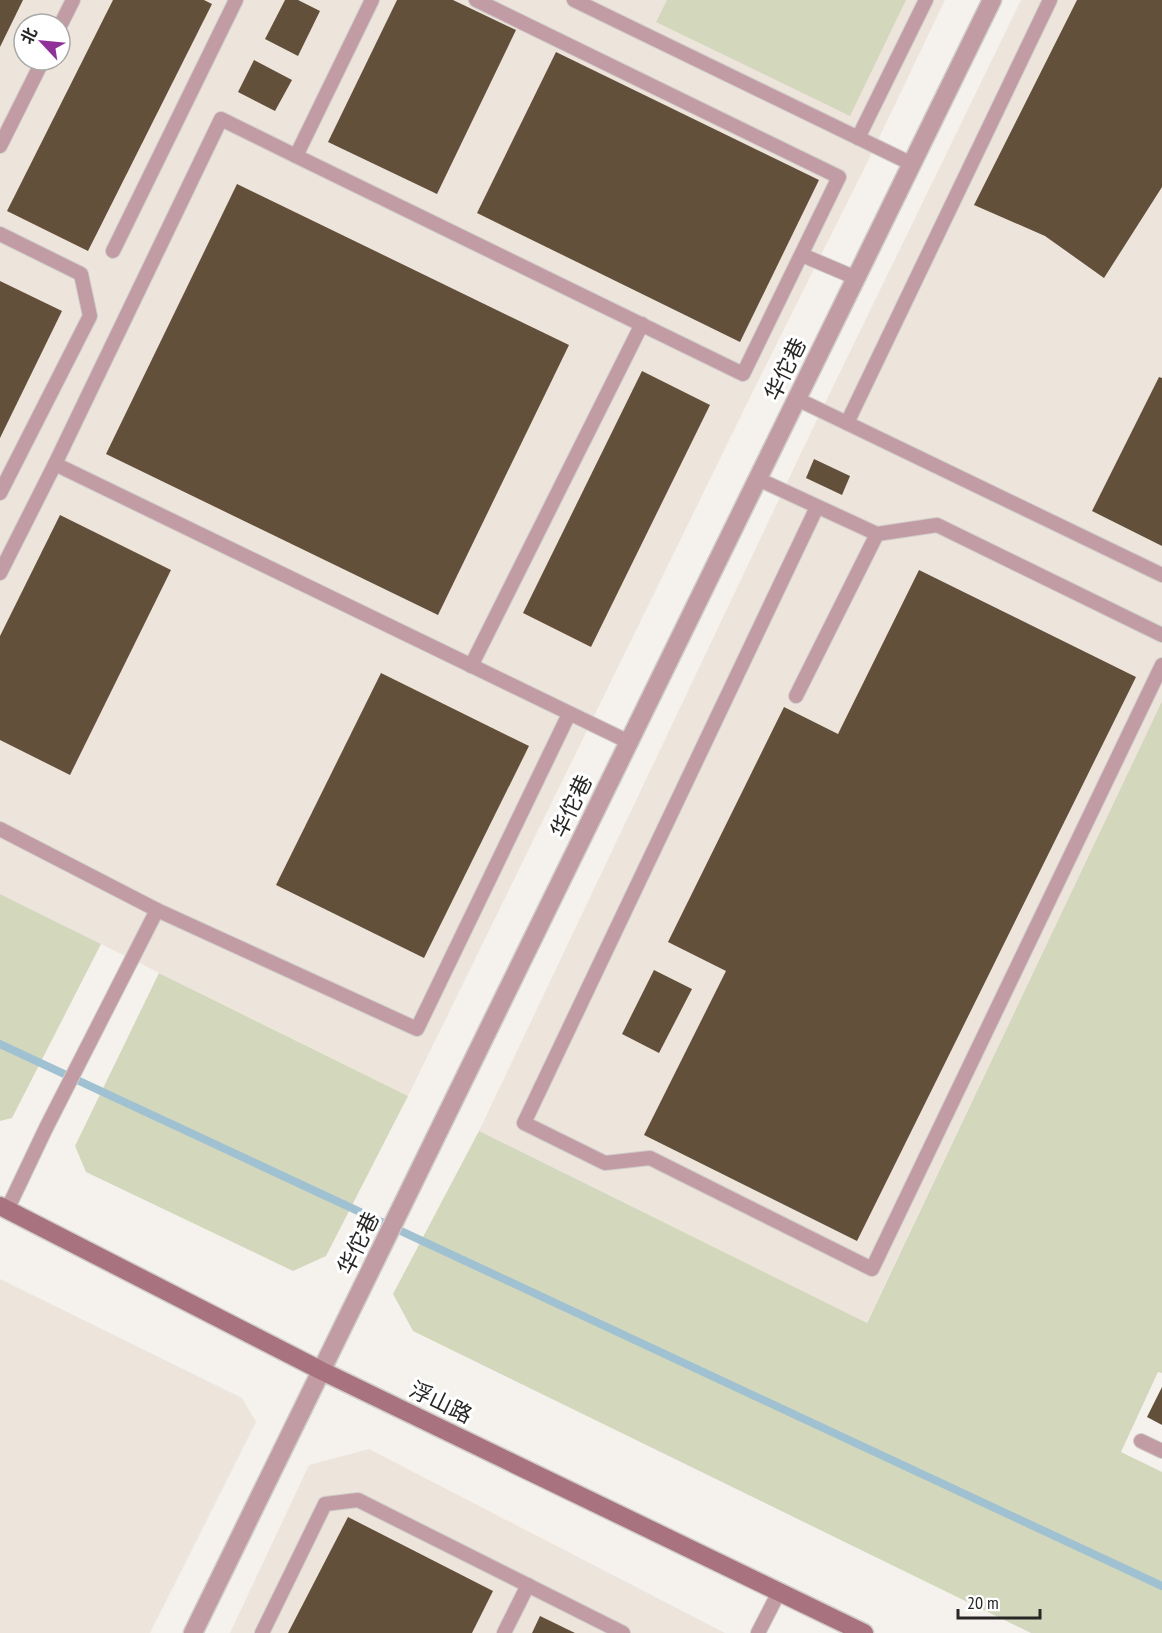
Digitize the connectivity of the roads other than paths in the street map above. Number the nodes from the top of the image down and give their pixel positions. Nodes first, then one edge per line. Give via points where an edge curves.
1 (236, 0) edge
2 (372, 0) edge
3 (476, 0) edge
4 (574, 0) edge
5 (926, 0) edge
6 (992, 0) edge
7 (1050, 0) edge
8 (37, 72) edge
9 (858, 138) junction
10 (0, 146) edge
11 (296, 156) junction
12 (912, 164) junction
13 (0, 234) edge
14 (113, 250) dead end
15 (802, 255) junction
16 (856, 278) junction
17 (642, 324) junction
18 (797, 399) junction
19 (847, 423) junction
20 (54, 464) junction
21 (758, 479) junction
22 (0, 493) edge
23 (818, 507) junction
24 (877, 534) junction
25 (0, 573) edge
26 (1162, 575) edge
27 (1162, 635) edge
28 (1162, 665) edge
29 (471, 666) junction
30 (796, 696) dead end
31 (569, 714) junction
32 (629, 742) junction
33 (0, 829) edge
34 (157, 910) junction
35 (4, 1208) edge
36 (322, 1371) junction
37 (1141, 1441) dead end
38 (1162, 1451) edge
39 (528, 1585) junction
40 (779, 1592) junction
41 (193, 1633) edge
42 (262, 1633) edge
43 (504, 1633) edge
44 (623, 1633) edge
45 (758, 1633) edge
46 (864, 1633) edge

1 - 14 lane
2 - 11 lane
3 - 15 lane via 839,177
4 - 9 lane
5 - 9 lane
6 - 12 street, 华佗巷
7 - 19 lane
8 - 10 lane
9 - 12 lane
11 - 17 lane
11 - 20 lane via 221,119
12 - 16 street, 华佗巷
13 - 22 lane via 81,274 90,315
15 - 16 lane
15 - 17 lane via 743,374
16 - 18 street, 华佗巷
17 - 29 lane
18 - 19 lane
18 - 21 street, 华佗巷
19 - 26 lane
20 - 25 lane
20 - 29 lane
21 - 23 lane
21 - 32 street, 华佗巷
23 - 24 lane
23 - 28 lane via 524,1124 605,1163 650,1158 872,1269
24 - 27 lane via 937,525
24 - 30 lane
29 - 31 lane
31 - 32 lane
31 - 34 lane via 417,1029
32 - 36 street, 华佗巷
33 - 34 lane
34 - 35 lane
35 - 36 street, 浮山路
36 - 40 street, 浮山路
36 - 41 street, 华佗巷
37 - 38 lane
39 - 42 lane via 358,1500 325,1504
39 - 43 lane
39 - 44 lane
40 - 45 lane
40 - 46 street, 浮山路

